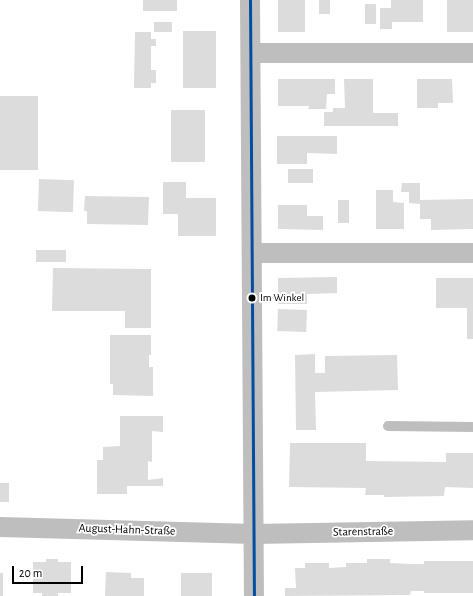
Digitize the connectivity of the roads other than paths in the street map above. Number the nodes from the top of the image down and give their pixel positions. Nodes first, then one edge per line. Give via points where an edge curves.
1 (250, 0) edge
2 (251, 53) junction
3 (473, 53) edge
4 (473, 253) edge
5 (252, 254) junction
6 (388, 426) dead end
7 (473, 427) edge
8 (0, 527) edge
9 (473, 530) edge
10 (254, 534) junction
11 (254, 596) edge

1 - 2 street
2 - 3 street
2 - 5 street
4 - 5 street
5 - 10 street
6 - 7 lane
8 - 10 street, August-Hahn-Straße
9 - 10 street, Starenstraße
10 - 11 street

